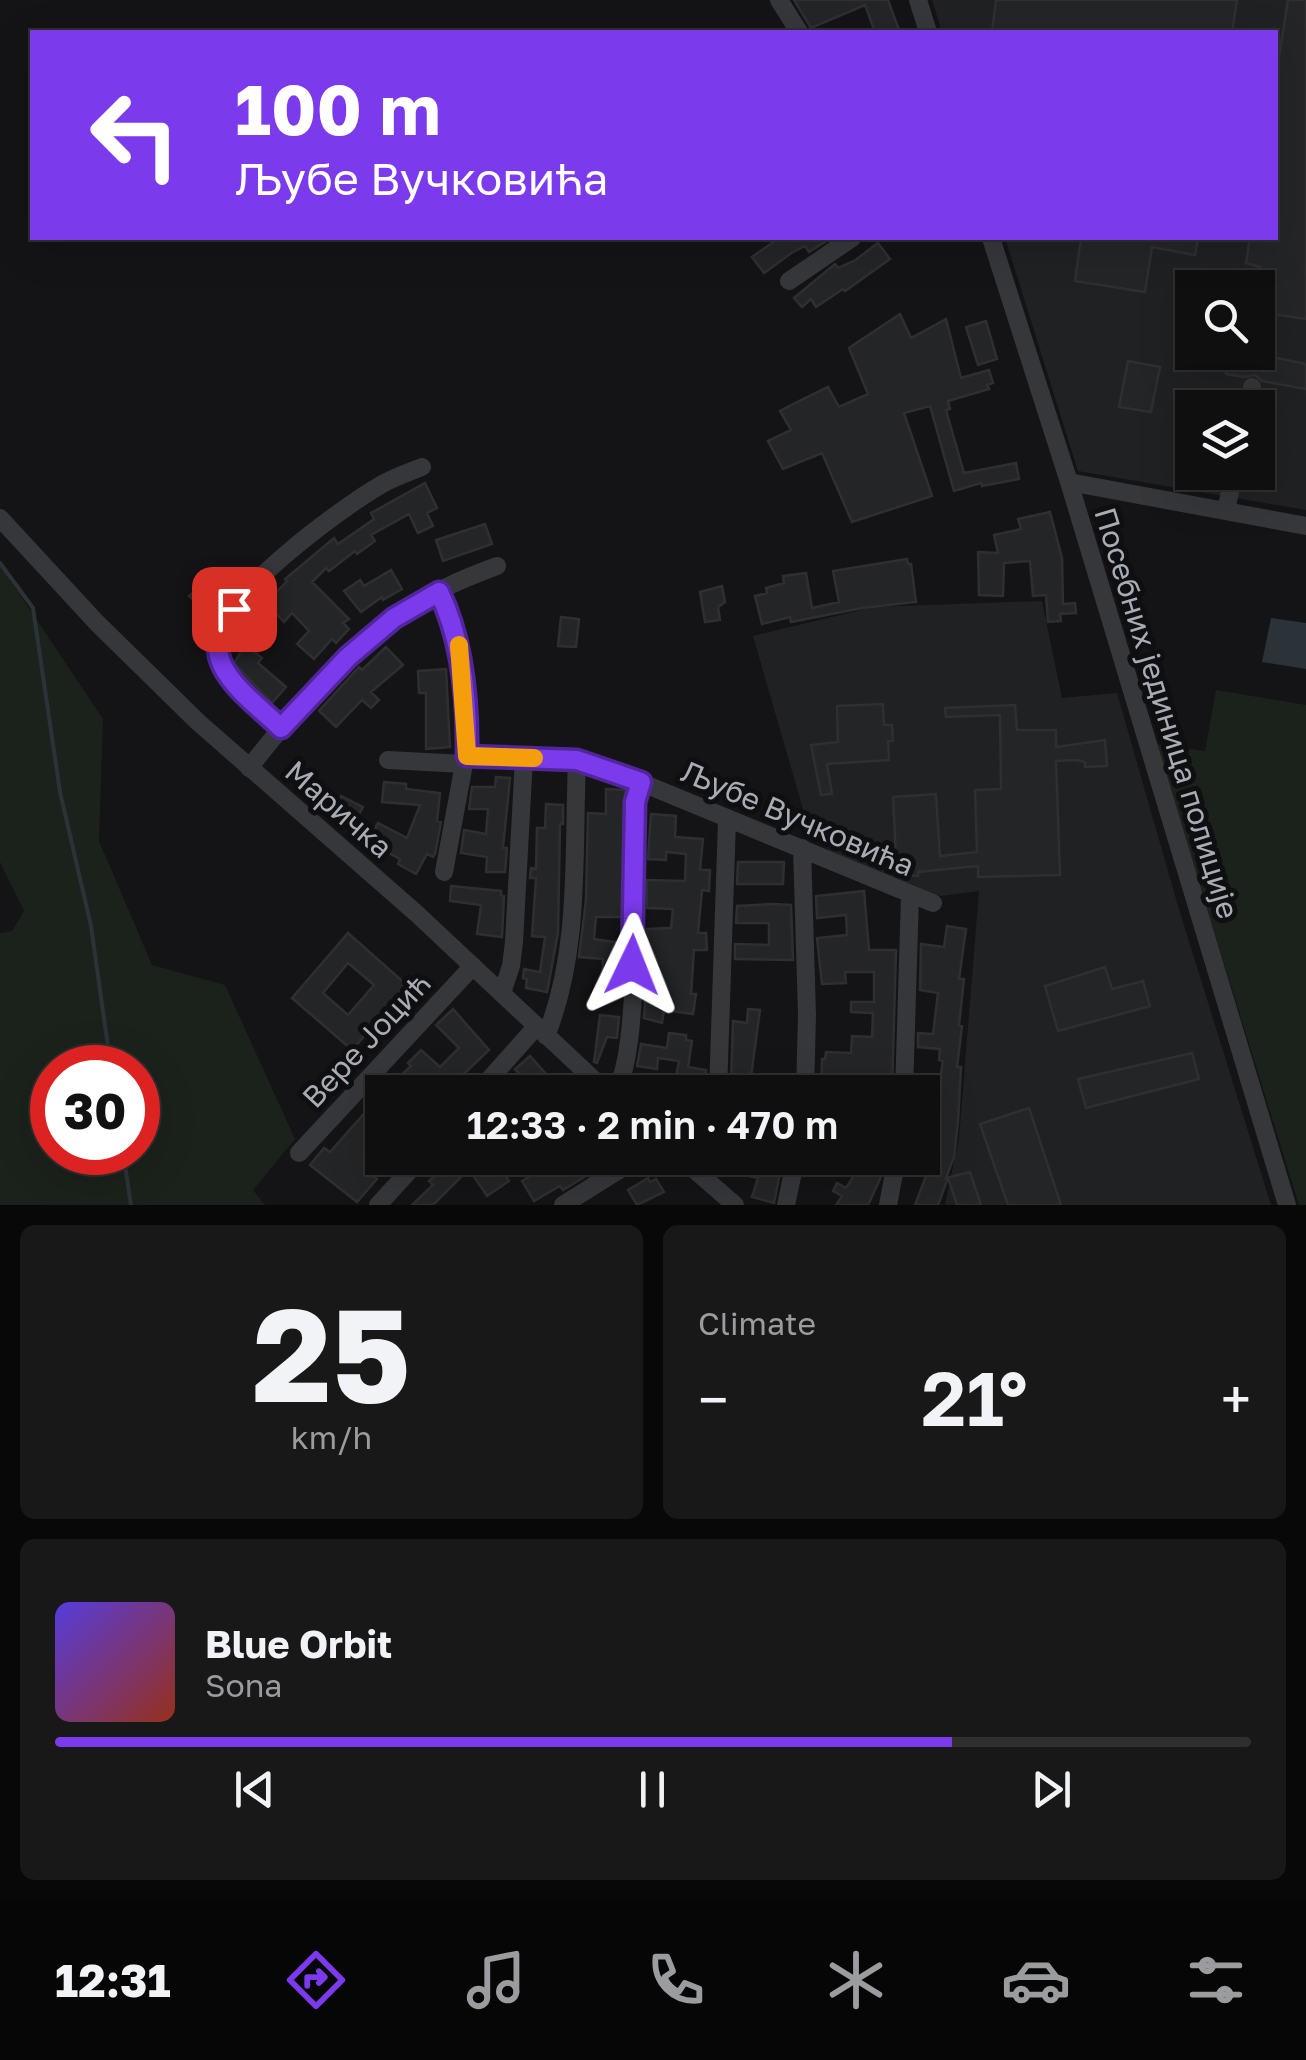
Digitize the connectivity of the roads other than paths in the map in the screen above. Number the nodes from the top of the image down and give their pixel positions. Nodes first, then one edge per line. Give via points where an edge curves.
1 (778, 0) edge
2 (918, 0) edge
3 (798, 30) edge
4 (927, 30) edge
5 (849, 240) edge
6 (993, 240) edge
7 (789, 282) dead end
8 (1252, 387) dead end
9 (1251, 390) edge
10 (422, 467) dead end
11 (1069, 482) junction
12 (1230, 490) edge
13 (1226, 511) junction
14 (0, 518) edge
15 (1306, 526) edge
16 (497, 566) dead end
17 (439, 592) junction
18 (281, 728) junction
19 (524, 758) junction
20 (388, 760) dead end
21 (466, 760) junction
22 (577, 760) junction
23 (249, 768) junction
24 (641, 782) junction
25 (727, 820) junction
26 (802, 848) junction
27 (444, 872) dead end
28 (910, 896) junction
29 (932, 902) dead end
30 (473, 966) junction
31 (502, 993) junction
32 (541, 1032) junction
33 (496, 1075) edge
34 (588, 1075) edge
35 (622, 1075) edge
36 (719, 1075) edge
37 (805, 1075) edge
38 (905, 1075) edge
39 (299, 1152) dead end
40 (405, 1175) edge
41 (611, 1175) edge
42 (710, 1175) edge
43 (792, 1175) edge
44 (893, 1175) edge
45 (378, 1205) edge
46 (563, 1205) edge
47 (735, 1205) edge
48 (786, 1205) edge
49 (888, 1205) edge
50 (1287, 1205) edge

1 - 3 street
2 - 4 street
5 - 7 street
6 - 11 street, Посебних јединица полиције
8 - 9 street
10 - 18 street via 383,483 311,533 220,628 216,644 223,670
11 - 13 street
11 - 50 street, Посебних јединица полиције
12 - 13 street
13 - 15 street
14 - 23 street, Маричка via 96,624
16 - 17 street
17 - 18 street via 348,657
17 - 21 street via 460,650
18 - 23 street
19 - 21 street, Љубе Вучковића
19 - 22 street, Љубе Вучковића
19 - 31 street via 512,966
20 - 21 street, Љубе Вучковића
21 - 27 street
22 - 24 street, Љубе Вучковића
22 - 32 street via 570,945 556,1013
23 - 30 street, Маричка
24 - 25 street, Љубе Вучковића
24 - 35 street
25 - 26 street, Љубе Вучковића
25 - 36 street
26 - 28 street, Љубе Вучковића
26 - 37 street
28 - 29 street, Љубе Вучковића
28 - 38 street
30 - 31 street, Маричка
30 - 39 street, Вере Јоцић
31 - 32 street, Маричка
32 - 33 street
32 - 34 street, Маричка
40 - 45 street
41 - 46 street
42 - 47 street
43 - 48 street
44 - 49 street

